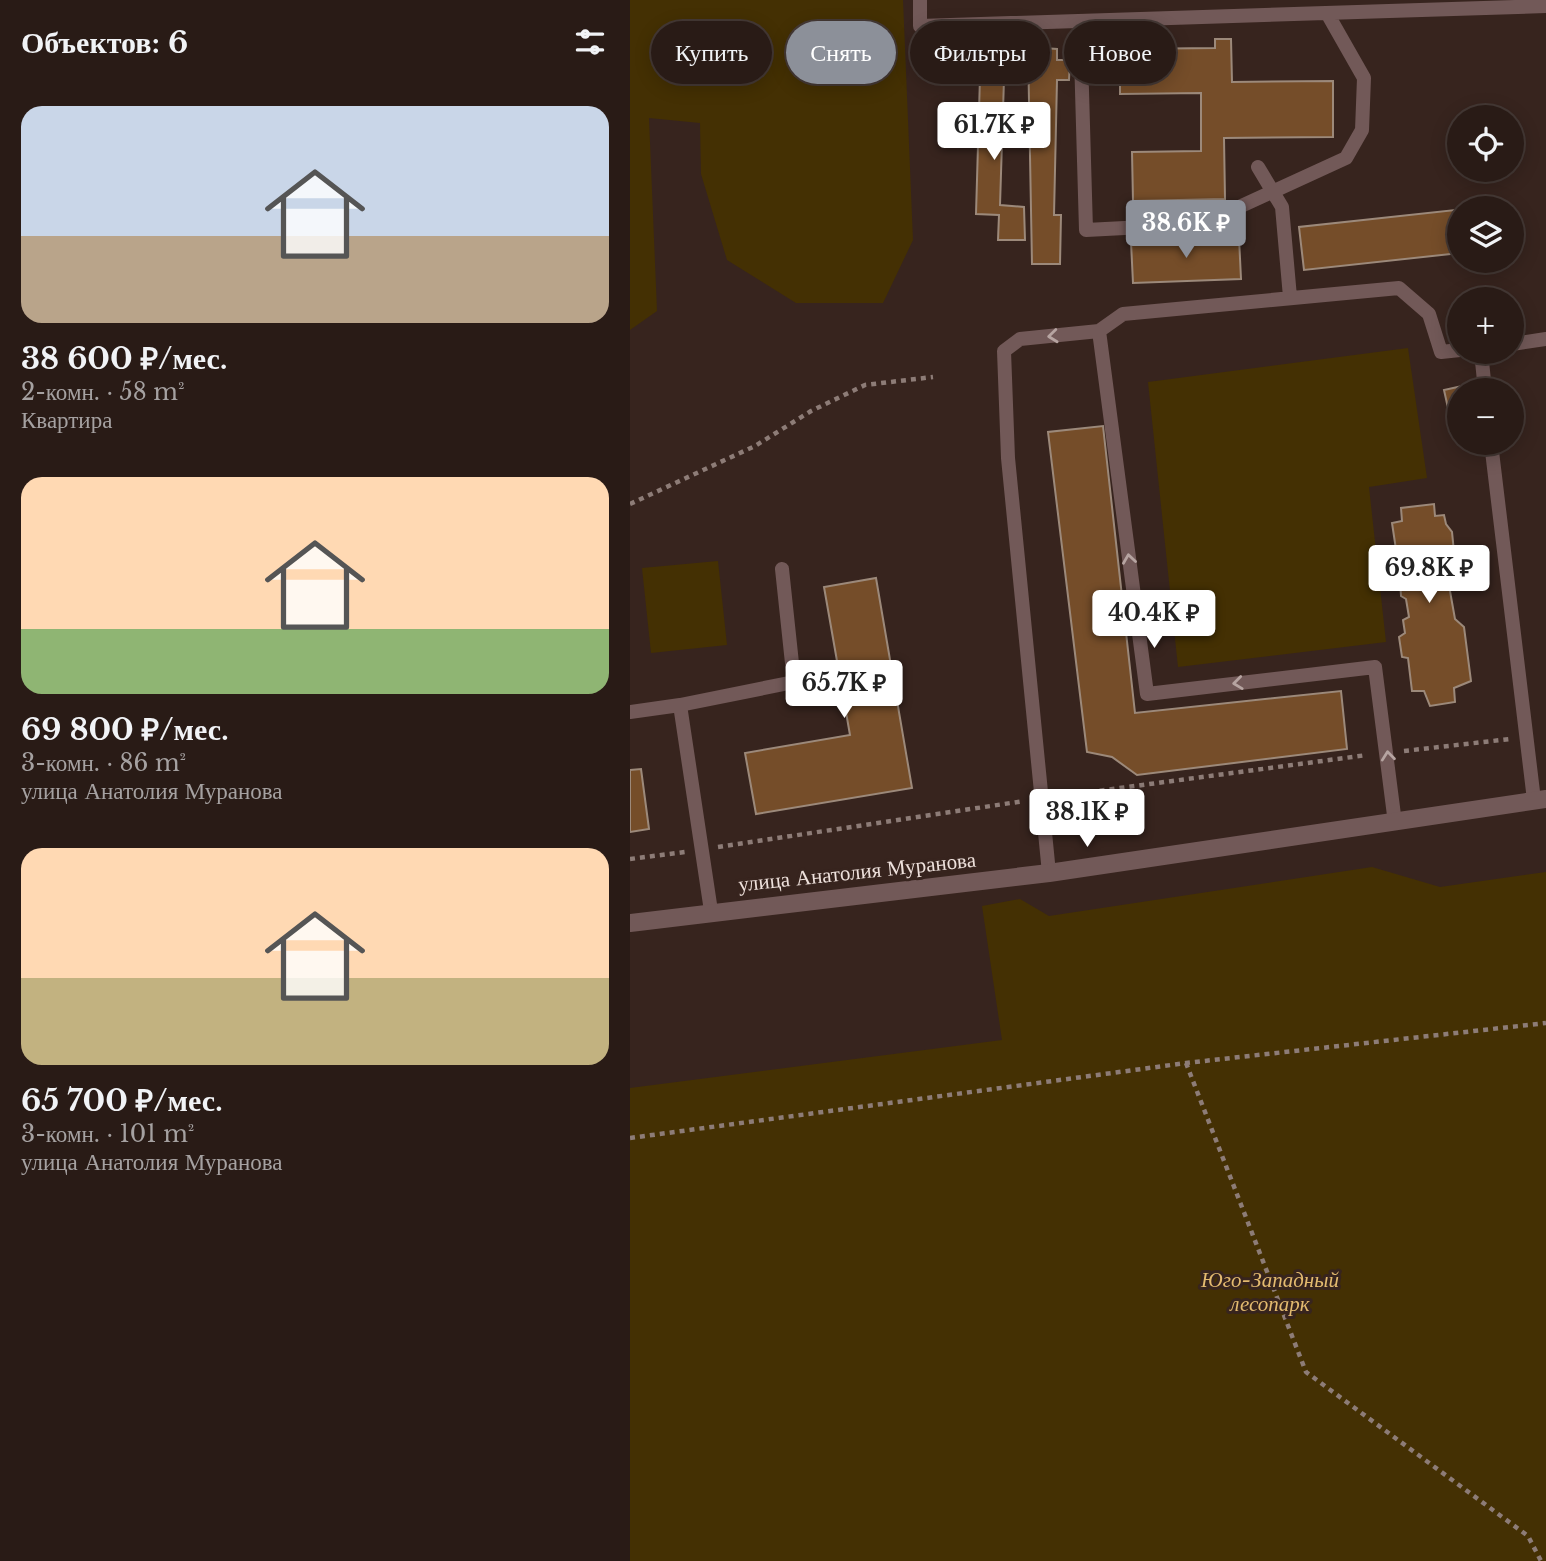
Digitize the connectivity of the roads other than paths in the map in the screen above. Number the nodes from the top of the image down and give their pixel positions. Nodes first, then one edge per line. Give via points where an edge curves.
1 (920, 0) edge
2 (1520, 4) edge
3 (1546, 6) edge
4 (1327, 13) junction
5 (1080, 21) edge
6 (1064, 22) edge
7 (1082, 84) edge
8 (1258, 167) dead end
9 (1273, 191) junction
10 (1290, 297) junction
11 (1099, 331) junction
12 (1546, 339) edge
13 (1524, 342) edge
14 (1447, 351) edge
15 (1492, 455) edge
16 (782, 569) dead end
17 (680, 705) junction
18 (630, 712) edge
19 (1540, 800) edge
20 (1395, 823) junction
21 (1049, 873) junction
22 (711, 911) junction
23 (630, 923) edge

1 - 6 lane via 920,26
2 - 3 lane
2 - 4 lane
4 - 5 lane
4 - 9 lane via 1364,78 1362,130 1346,158
7 - 9 lane via 1086,230 1202,224
8 - 9 lane
9 - 10 lane via 1282,207
10 - 11 lane via 1123,314
10 - 14 lane via 1399,288 1429,314 1441,352
20 -> 11 lane via 1375,667 1147,694
11 -> 21 lane via 1020,339 1004,351 1008,457
12 - 13 lane
15 - 19 lane via 1525,738
16 - 17 lane via 794,681
17 - 18 lane
17 - 22 lane
19 - 20 street, улица Анатолия Муранова
20 - 21 street, улица Анатолия Муранова
21 - 22 street, улица Анатолия Муранова
22 - 23 street, улица Анатолия Муранова

